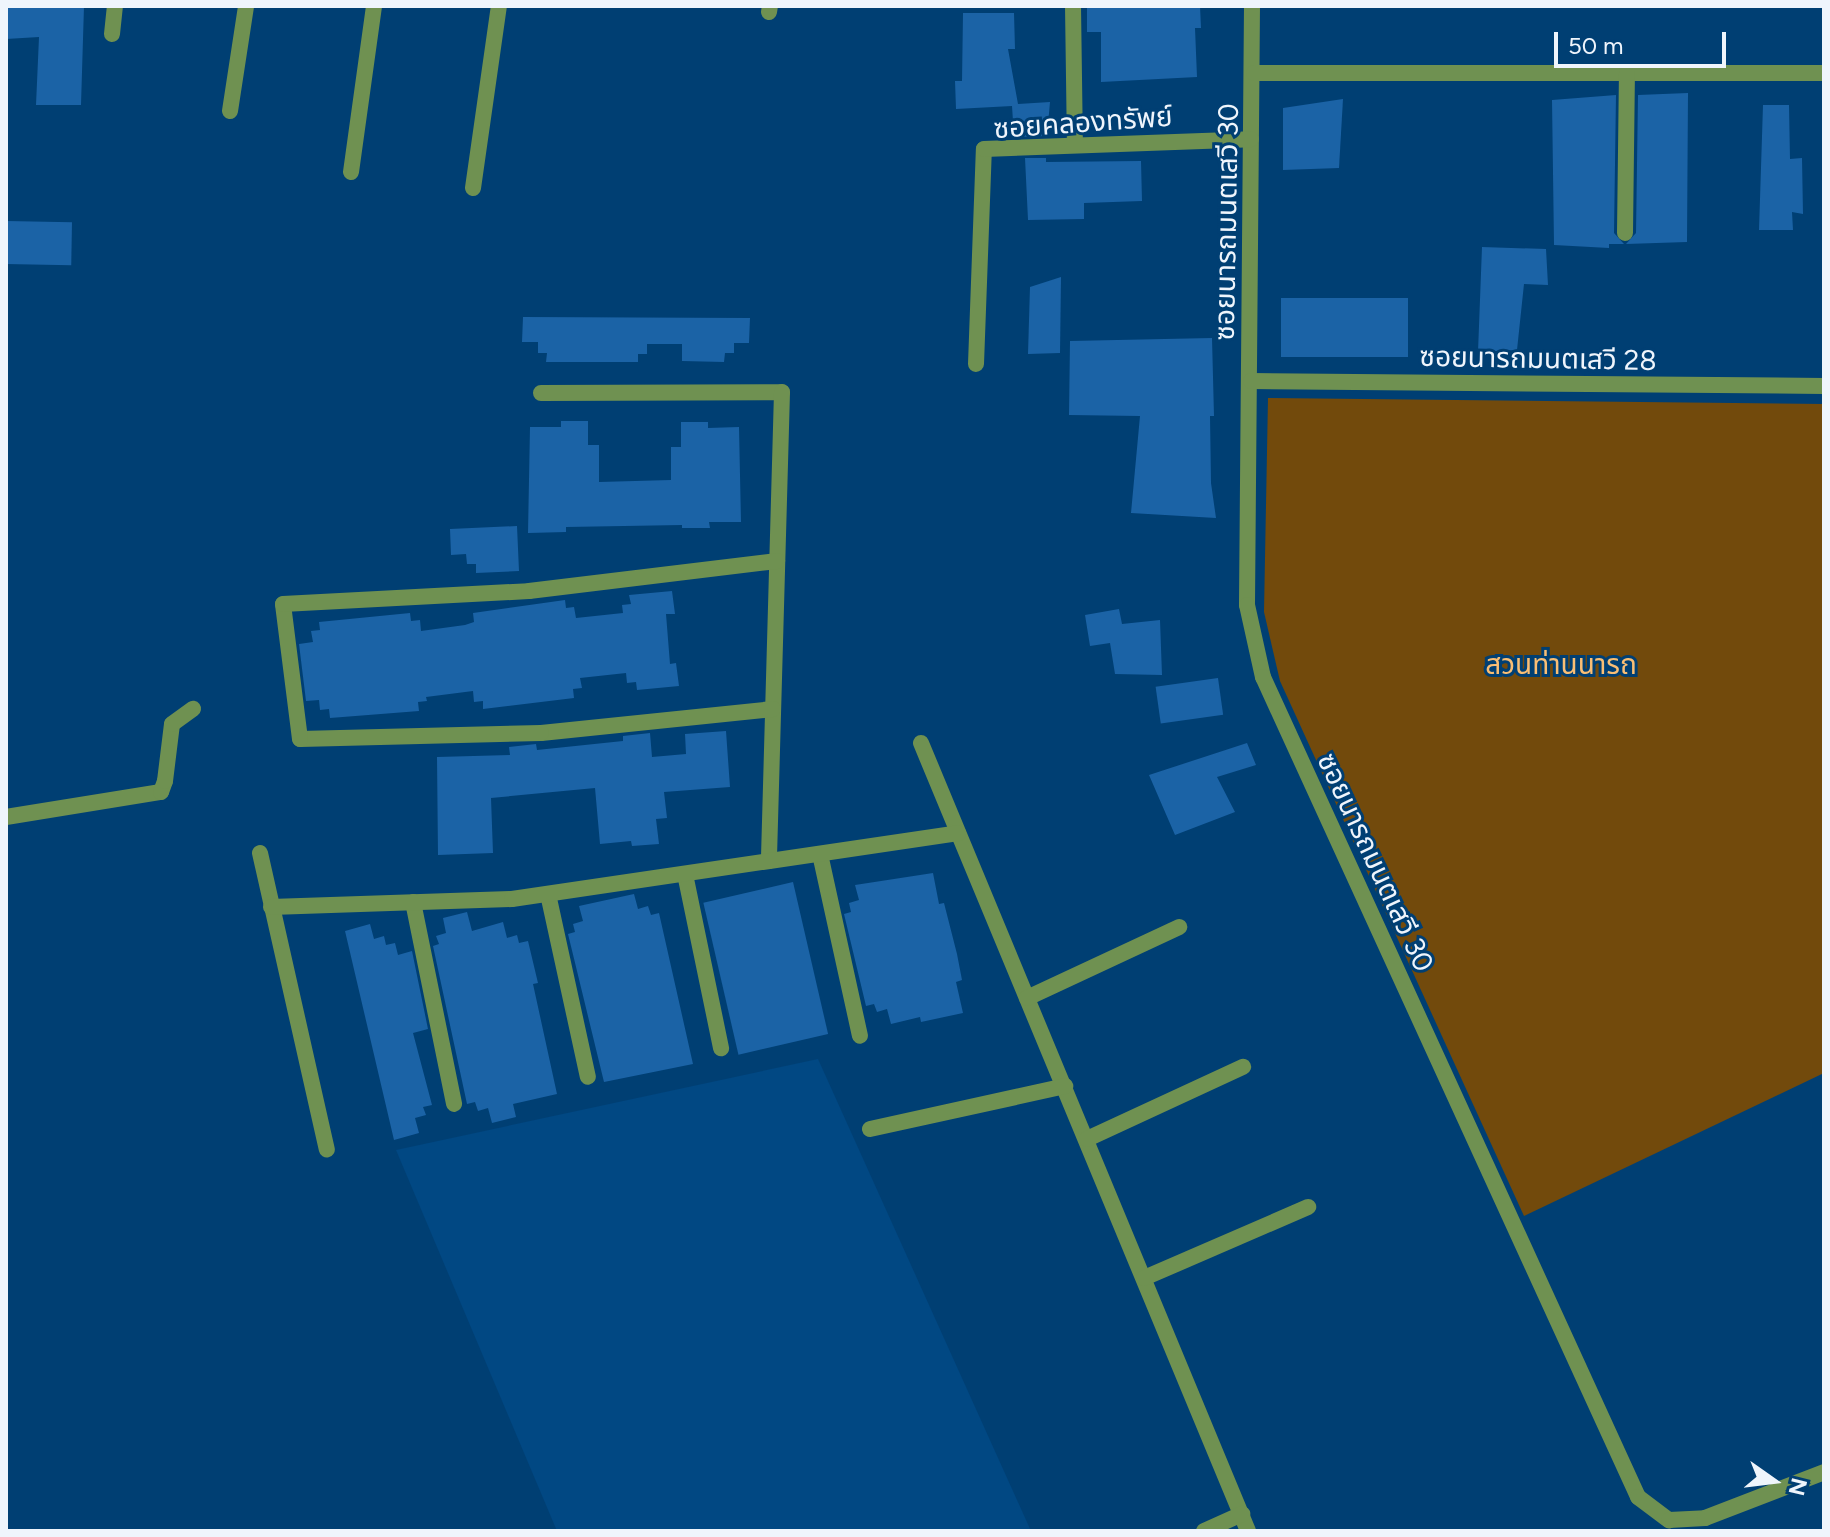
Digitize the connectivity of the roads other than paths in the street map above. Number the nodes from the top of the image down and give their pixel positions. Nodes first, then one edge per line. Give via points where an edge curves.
1 (115, 6) edge
2 (246, 6) edge
3 (374, 6) edge
4 (499, 6) edge
5 (1073, 6) edge
6 (1252, 6) edge
7 (112, 34) dead end
8 (1254, 73) junction
9 (1824, 73) edge
10 (1627, 74) junction
11 (230, 111) dead end
12 (1251, 139) junction
13 (1075, 145) junction
14 (351, 172) dead end
15 (473, 188) dead end
16 (1625, 233) dead end
17 (976, 364) dead end
18 (1251, 381) junction
19 (1824, 386) edge
20 (541, 393) dead end
21 (777, 561) junction
22 (193, 709) dead end
23 (773, 709) junction
24 (921, 743) dead end
25 (6, 817) edge
26 (958, 833) junction
27 (260, 853) dead end
28 (820, 854) junction
29 (769, 861) junction
30 (685, 874) junction
31 (548, 894) junction
32 (413, 902) junction
33 (271, 907) junction
34 (1179, 927) dead end
35 (1027, 998) junction
36 (860, 1036) dead end
37 (721, 1048) dead end
38 (1243, 1067) dead end
39 (588, 1077) dead end
40 (1065, 1086) junction
41 (454, 1104) dead end
42 (870, 1129) dead end
43 (1087, 1139) junction
44 (327, 1150) dead end
45 (1308, 1207) dead end
46 (1144, 1278) junction
47 (1824, 1472) edge
48 (1242, 1514) junction
49 (1204, 1531) edge
50 (1248, 1531) edge

1 - 7 street
2 - 11 street
3 - 14 street
4 - 15 street
5 - 13 street
6 - 8 street, ซอยนารถมนตเสวี 30
8 - 10 street
8 - 12 street, ซอยนารถมนตเสวี 30
9 - 10 street
10 - 16 street
12 - 13 street, ซอยคลองทรัพย์
12 - 18 street, ซอยนารถมนตเสวี 30
13 - 17 street, ซอยคลองทรัพย์ via 984,149
18 - 19 street, ซอยนารถมนตเสวี 28
18 - 47 street, ซอยนารถมนตเสวี 30 via 1247,605 1263,677 1638,1497 1669,1520 1705,1518
20 - 21 street via 782,392
21 - 23 street
21 - 23 street via 529,591 283,604 300,739 541,733
22 - 25 street via 172,724 161,792
23 - 29 street
24 - 26 street
26 - 28 street
26 - 35 street
27 - 33 street
28 - 29 street
28 - 36 street
29 - 30 street
30 - 31 street
30 - 37 street
31 - 32 street
31 - 39 street
32 - 33 street
32 - 41 street
33 - 44 street
34 - 35 street
35 - 40 street
38 - 43 street
40 - 42 street
40 - 43 street
43 - 46 street
45 - 46 street
46 - 48 street
48 - 49 street
48 - 50 street

